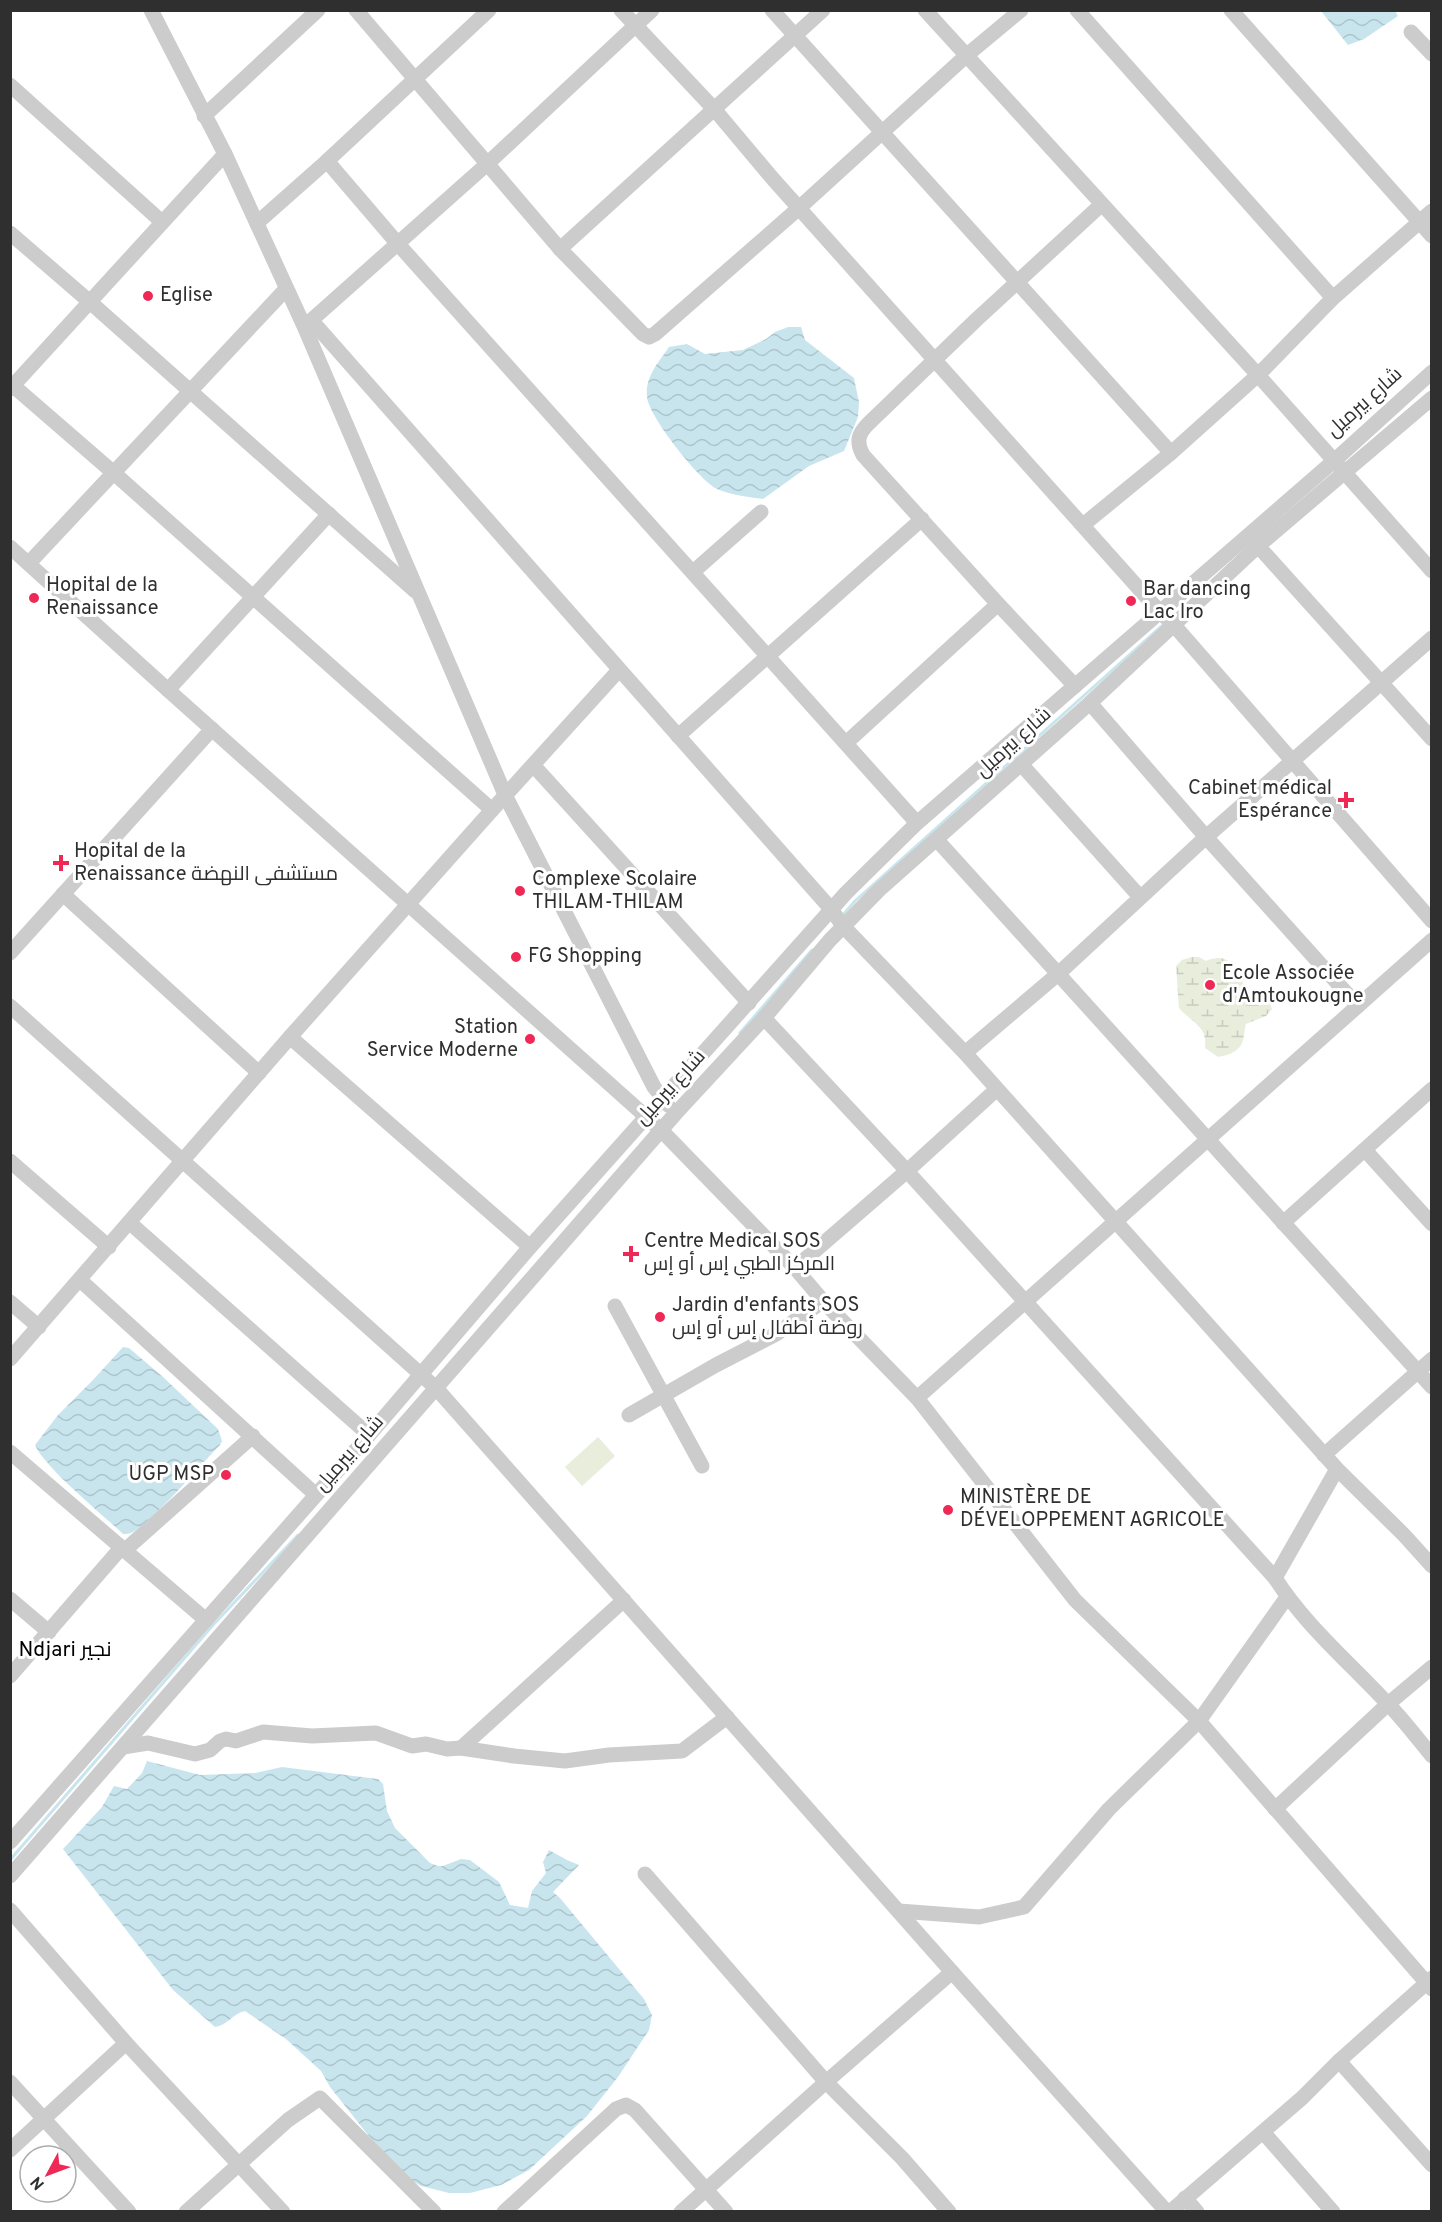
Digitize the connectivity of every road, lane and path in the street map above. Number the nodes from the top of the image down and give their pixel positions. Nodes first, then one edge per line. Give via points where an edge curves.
1 (151, 10) edge
2 (318, 10) edge
3 (356, 10) edge
4 (489, 10) edge
5 (621, 10) edge
6 (652, 10) edge
7 (772, 10) edge
8 (823, 10) edge
9 (925, 10) edge
10 (1021, 10) edge
11 (1077, 10) edge
12 (1231, 10) edge
13 (635, 26) junction
14 (1411, 32) dead end
15 (795, 36) junction
16 (1431, 54) edge
17 (967, 55) junction
18 (415, 77) junction
19 (10, 85) edge
20 (715, 110) junction
21 (204, 116) junction
22 (883, 132) junction
23 (225, 154) junction
24 (327, 160) junction
25 (486, 165) junction
26 (1102, 204) junction
27 (799, 208) junction
28 (1431, 211) edge
29 (162, 222) junction
30 (1419, 222) junction
31 (257, 223) junction
32 (10, 233) edge
33 (1431, 236) edge
34 (398, 244) junction
35 (560, 249) junction
36 (1017, 284) junction
37 (286, 289) junction
38 (1333, 298) junction
39 (90, 302) junction
40 (308, 324) junction
41 (936, 359) junction
42 (1431, 372) edge
43 (1258, 375) junction
44 (12, 386) edge
45 (191, 391) junction
46 (1431, 398) edge
47 (1171, 453) junction
48 (1340, 466) junction
49 (115, 474) junction
50 (761, 512) dead end
51 (329, 514) junction
52 (922, 519) junction
53 (1083, 525) junction
54 (1258, 546) junction
55 (10, 547) edge
56 (29, 564) junction
57 (1431, 571) edge
58 (693, 572) junction
59 (420, 595) junction
60 (254, 598) junction
61 (998, 604) junction
62 (1159, 611) junction
63 (1173, 624) junction
64 (1431, 638) edge
65 (767, 656) junction
66 (619, 670) junction
67 (1382, 683) junction
68 (1075, 686) junction
69 (168, 690) junction
70 (1090, 703) junction
71 (212, 729) junction
72 (678, 736) junction
73 (1431, 739) edge
74 (846, 743) junction
75 (1292, 760) junction
76 (1022, 764) junction
77 (534, 766) junction
78 (506, 796) junction
79 (492, 810) junction
80 (917, 823) junction
81 (1206, 837) junction
82 (937, 840) junction
83 (63, 894) junction
84 (1140, 897) junction
85 (409, 903) junction
86 (831, 909) junction
87 (1431, 921) edge
88 (843, 926) junction
89 (1431, 940) edge
90 (10, 953) edge
91 (1058, 974) junction
92 (749, 1003) junction
93 (10, 1006) edge
94 (1358, 1006) junction
95 (764, 1018) junction
96 (290, 1037) junction
97 (965, 1053) junction
98 (259, 1073) junction
99 (997, 1089) junction
100 (1431, 1089) edge
101 (663, 1100) junction
102 (676, 1113) junction
103 (647, 1117) junction
104 (661, 1130) junction
105 (1208, 1138) junction
106 (1365, 1150) junction
107 (10, 1161) edge
108 (182, 1161) junction
109 (907, 1171) junction
110 (1117, 1221) junction
111 (130, 1223) junction
112 (1283, 1223) junction
113 (1431, 1224) edge
114 (109, 1247) junction
115 (530, 1247) junction
116 (795, 1268) junction
117 (80, 1280) junction
118 (823, 1301) junction
119 (10, 1302) edge
120 (1026, 1303) junction
121 (615, 1306) dead end
122 (39, 1327) junction
123 (10, 1359) edge
124 (1431, 1359) edge
125 (1418, 1371) junction
126 (428, 1381) junction
127 (1431, 1387) edge
128 (664, 1394) junction
129 (917, 1398) junction
130 (629, 1415) dead end
131 (369, 1435) junction
132 (253, 1436) junction
133 (10, 1452) edge
134 (1324, 1455) junction
135 (702, 1466) dead end
136 (1336, 1469) junction
137 (316, 1495) junction
138 (122, 1550) junction
139 (1431, 1566) edge
140 (1275, 1578) junction
141 (1287, 1597) junction
142 (10, 1599) edge
143 (624, 1600) junction
144 (206, 1620) junction
145 (49, 1632) junction
146 (1431, 1667) edge
147 (10, 1676) edge
148 (1388, 1704) junction
149 (727, 1717) junction
150 (1199, 1721) junction
151 (123, 1747) junction
152 (461, 1748) junction
153 (1431, 1756) edge
154 (1275, 1809) junction
155 (10, 1842) edge
156 (645, 1874) dead end
157 (10, 1876) edge
158 (10, 1910) edge
159 (899, 1911) junction
160 (952, 1972) junction
161 (1430, 1983) edge
162 (126, 2043) junction
163 (1339, 2061) junction
164 (10, 2082) edge
165 (826, 2082) junction
166 (44, 2119) junction
167 (1263, 2132) junction
168 (10, 2150) edge
169 (239, 2164) junction
170 (1431, 2165) edge
171 (706, 2189) junction
172 (1185, 2198) junction
173 (129, 2211) edge
174 (186, 2211) edge
175 (283, 2211) edge
176 (434, 2211) edge
177 (504, 2211) edge
178 (681, 2211) edge
179 (726, 2211) edge
180 (949, 2211) edge
181 (1168, 2211) edge
182 (1197, 2211) edge
183 (1333, 2211) edge

1 - 21 street
2 - 21 street
3 - 18 street
4 - 18 street
5 - 13 street
6 - 13 street
7 - 15 street
8 - 15 street
9 - 17 street
10 - 17 street
11 - 38 street
12 - 30 street
13 - 20 street
13 - 25 street
14 - 16 street
15 - 20 street
15 - 22 street
17 - 22 street
17 - 26 street
18 - 24 street
18 - 25 street
19 - 29 street
20 - 27 street
20 - 35 street
21 - 23 street
22 - 27 street
22 - 36 street
23 - 29 street
23 - 31 street
24 - 31 street
24 - 34 street
25 - 34 street
25 - 35 street
26 - 36 street
26 - 43 street
27 - 35 street via 649,337
27 - 41 street
28 - 30 street
29 - 39 street
30 - 33 street
30 - 38 street
31 - 37 street
32 - 39 street
34 - 40 street
34 - 58 street
36 - 41 street
36 - 47 street
37 - 40 street
37 - 45 street
38 - 43 street
39 - 44 street
39 - 45 street
40 - 59 street
40 - 66 street
41 - 52 street via 860,432 858,445
41 - 53 street
42 - 48 street, شارع بيرميل
43 - 47 street
43 - 48 street
44 - 49 street
45 - 49 street
45 - 51 street
46 - 48 street, شارع بيرميل
47 - 53 street
48 - 54 street, شارع بيرميل
48 - 57 street
48 - 62 street, شارع بيرميل
49 - 56 street
49 - 60 street
50 - 58 street
51 - 59 street
51 - 60 street
52 - 61 street
52 - 65 street
53 - 62 street
54 - 63 street, شارع بيرميل
54 - 67 street
55 - 56 street
56 - 69 street
58 - 65 street
59 - 78 street
60 - 69 street
60 - 79 street
61 - 68 street
61 - 74 street
62 - 63 street
62 - 68 street, شارع بيرميل
63 - 70 street, شارع بيرميل
63 - 75 street
64 - 67 street
65 - 72 street
65 - 74 street
66 - 72 street
66 - 77 street
67 - 73 street
67 - 75 street
68 - 80 street, شارع بيرميل
69 - 71 street
70 - 76 street, شارع بيرميل
70 - 81 street
71 - 83 street
71 - 85 street
72 - 86 street
74 - 80 street
75 - 81 street
75 - 87 street
76 - 82 street, شارع بيرميل
76 - 84 street
77 - 78 street
77 - 92 street
78 - 79 street
78 - 101 street
79 - 85 street
80 - 86 street, شارع بيرميل
81 - 84 street
81 - 94 street
82 - 88 street, شارع بيرميل
82 - 91 street
83 - 90 street
83 - 98 street
84 - 91 street
85 - 96 street
85 - 103 street
86 - 88 street
86 - 92 street, شارع بيرميل
88 - 95 street, شارع بيرميل
88 - 97 street
89 - 94 street
91 - 97 street
91 - 105 street
92 - 101 street, شارع بيرميل
93 - 108 street
94 - 105 street
95 - 102 street, شارع بيرميل
95 - 109 street
96 - 98 street
96 - 115 street
97 - 99 street
98 - 108 street
99 - 109 street
99 - 110 street
100 - 106 street
101 - 102 street
101 - 103 street, شارع بيرميل
102 - 104 street, شارع بيرميل
103 - 104 street
103 - 115 street, شارع بيرميل
104 - 116 street
104 - 126 street, شارع بيرميل
105 - 110 street
105 - 112 street
106 - 112 street
106 - 113 street
107 - 114 street
108 - 111 street
108 - 126 street
109 - 116 street
109 - 120 street
110 - 120 street
110 - 134 street
111 - 114 street
111 - 131 street
112 - 125 street
114 - 117 street
115 - 126 street, شارع بيرميل
116 - 118 street
117 - 122 street
117 - 132 street
118 - 128 street via 776,1334
118 - 129 street
119 - 122 street
120 - 129 street
120 - 140 street
121 - 128 street
122 - 123 street
124 - 125 street
125 - 127 street
125 - 134 street
126 - 131 street, شارع بيرميل
126 - 143 street
126 - 151 street, شارع بيرميل
128 - 130 street
128 - 135 street
129 - 150 street via 1075,1600
131 - 137 street, شارع بيرميل
132 - 137 street
132 - 138 street
133 - 138 street
134 - 136 street
136 - 139 street
136 - 140 street
137 - 144 street, شارع بيرميل
138 - 144 street
138 - 145 street
140 - 141 street
141 - 148 street
141 - 150 street
142 - 145 street
143 - 149 street
143 - 152 street
144 - 155 street, شارع بيرميل
145 - 147 street
146 - 148 street
148 - 153 street
148 - 154 street
149 - 152 street via 682,1751 673,1753 565,1761
149 - 159 street
150 - 154 street
150 - 159 street via 1109,1809 1024,1907 980,1917
151 - 152 street via 148,1743 195,1754 226,1739 236,1742 263,1732 312,1736 376,1733 412,1746
151 - 157 street, شارع بيرميل
154 - 161 street
156 - 165 street
158 - 162 street
159 - 160 street
160 - 165 street
160 - 181 street
161 - 163 street
162 - 166 street
162 - 169 street
163 - 167 street
163 - 170 street
164 - 166 street
165 - 171 street
165 - 180 street
166 - 168 street
166 - 173 street
167 - 172 street
167 - 183 street
169 - 174 street
169 - 175 street
169 - 176 street via 320,2097
171 - 177 street via 634,2109 626,2105 616,2109
171 - 178 street
171 - 179 street
172 - 181 street
172 - 182 street

